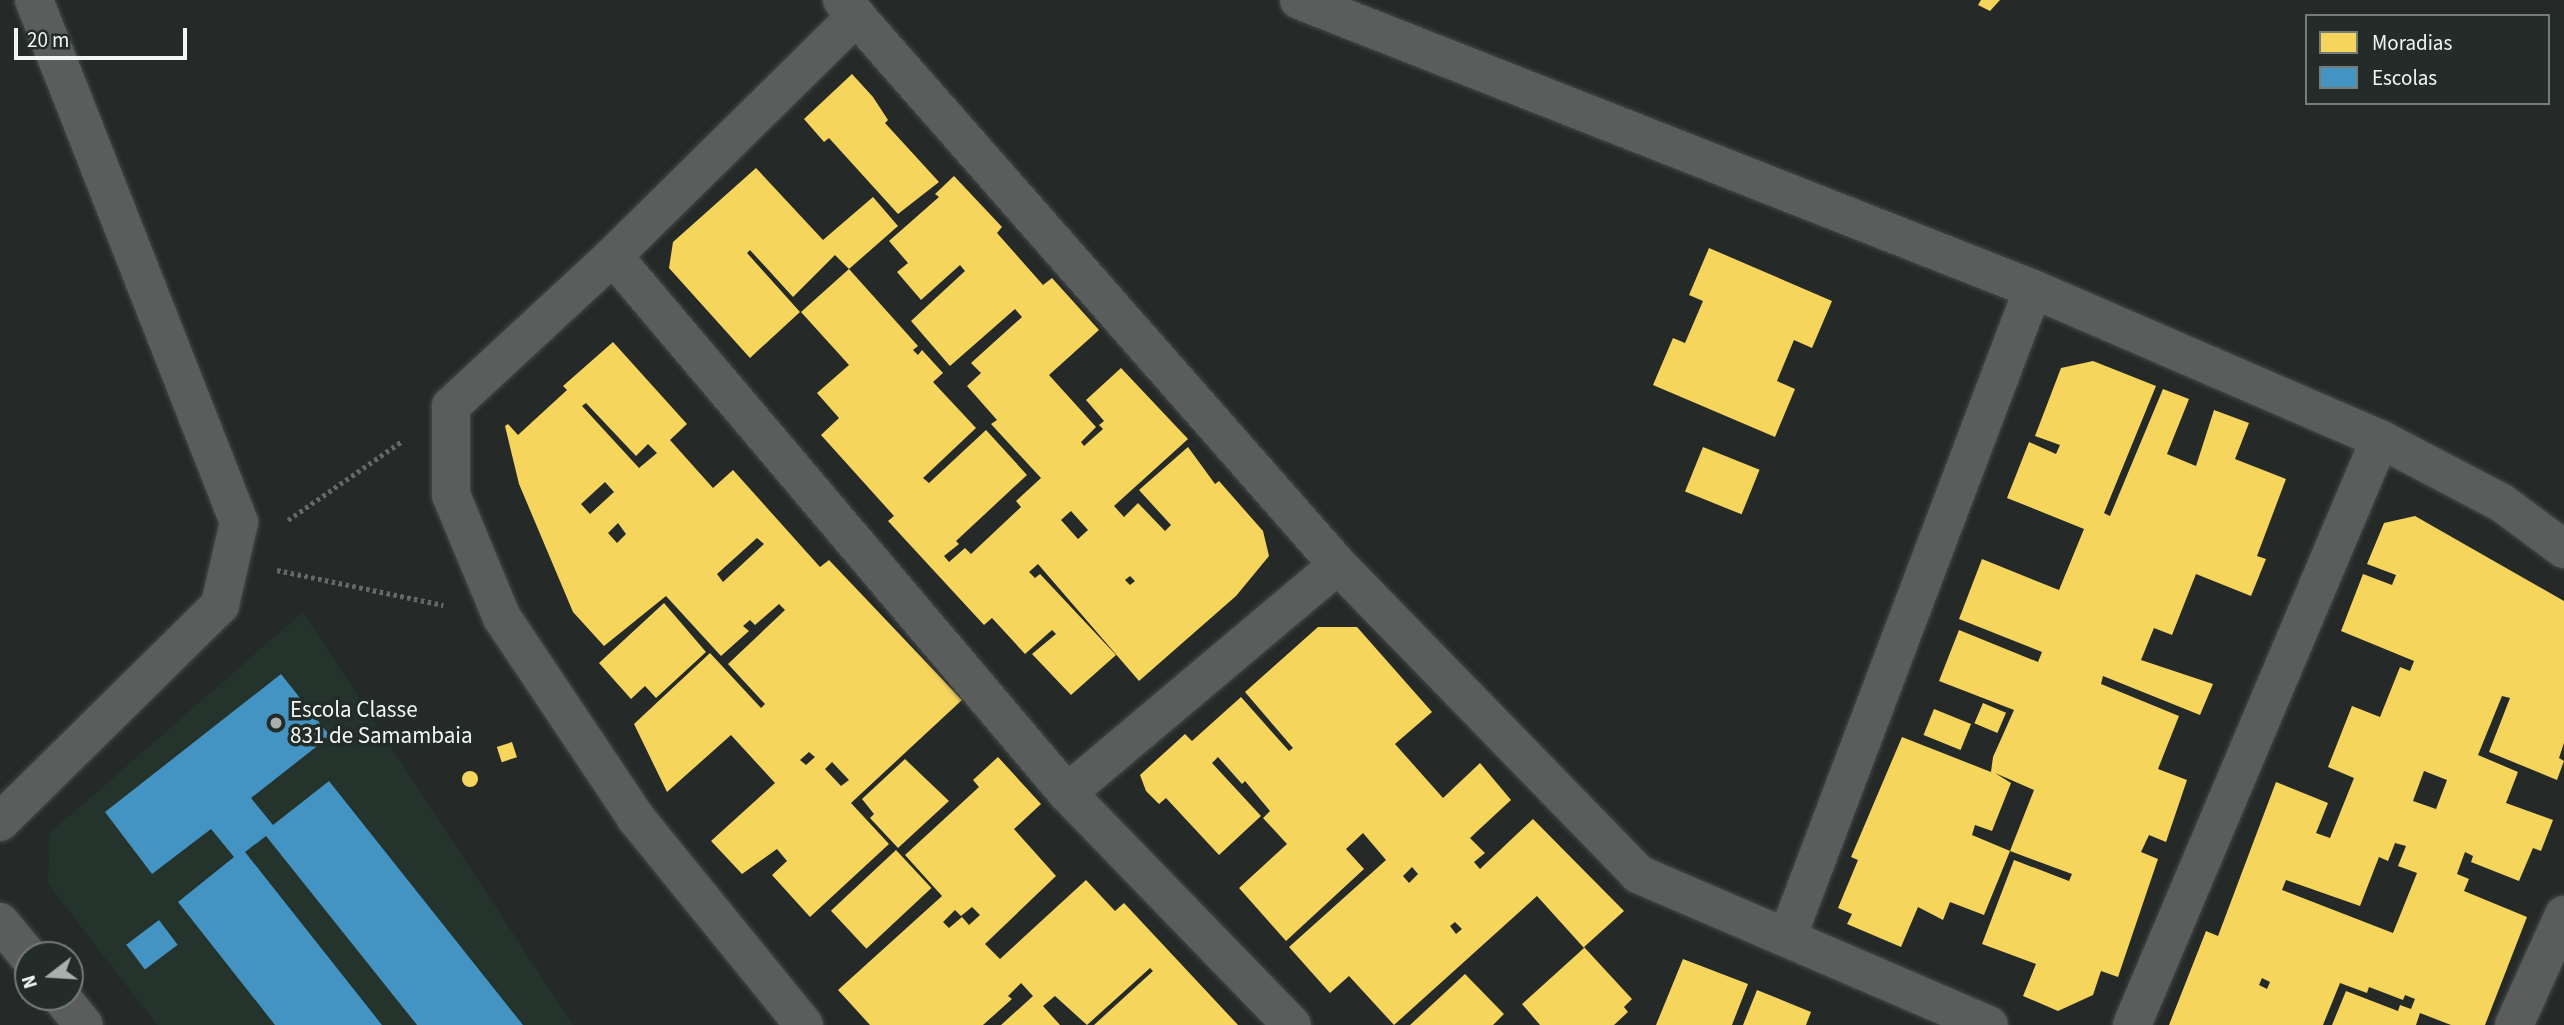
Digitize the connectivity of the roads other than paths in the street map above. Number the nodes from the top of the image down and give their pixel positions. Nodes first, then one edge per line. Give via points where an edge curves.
1 (34, 0) edge
2 (1299, 0) edge
3 (849, 8) edge
4 (613, 256) junction
5 (2033, 289) junction
6 (2380, 439) junction
7 (2564, 550) edge
8 (1338, 565) junction
9 (1067, 793) junction
10 (0, 822) edge
11 (2564, 915) edge
12 (0, 922) edge
13 (1787, 938) junction
14 (16, 941) edge
15 (72, 1011) edge
16 (84, 1025) edge
17 (804, 1025) edge
18 (1292, 1025) edge
19 (1989, 1025) edge
20 (2132, 1025) edge
21 (2514, 1025) edge

1 - 10 street via 239,522 220,605
2 - 5 street
3 - 4 street
3 - 8 street
4 - 9 street
4 - 17 street via 451,406 451,495 502,618 636,818
5 - 6 street
5 - 13 street
6 - 7 street via 2502,503
6 - 20 street
8 - 9 street
8 - 13 street via 1638,874
9 - 18 street
11 - 21 street
12 - 14 street
13 - 19 street
15 - 16 street

